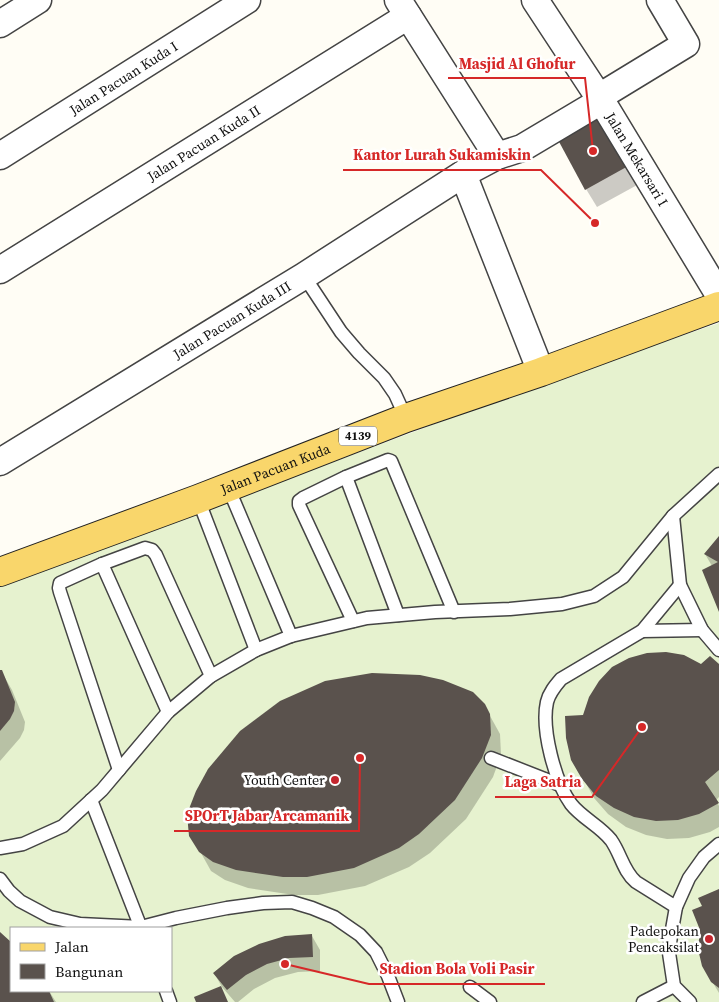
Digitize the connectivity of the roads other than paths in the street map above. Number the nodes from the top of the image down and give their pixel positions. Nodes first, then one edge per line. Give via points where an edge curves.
1 (38, 0) edge
2 (247, 0) edge
3 (535, 0) edge
4 (660, 0) edge
5 (403, 8) edge
6 (0, 24) edge
7 (600, 99) junction
8 (0, 156) edge
9 (497, 156) junction
10 (462, 174) junction
11 (0, 270) edge
12 (304, 276) junction
13 (717, 296) edge
14 (541, 372) junction
15 (406, 418) junction
16 (0, 462) edge
17 (719, 474) edge
18 (346, 477) junction
19 (228, 487) junction
20 (198, 499) junction
21 (673, 516) junction
22 (102, 564) junction
23 (0, 572) edge
24 (680, 585) junction
25 (454, 612) junction
26 (398, 615) junction
27 (353, 621) junction
28 (702, 630) junction
29 (642, 631) junction
30 (292, 636) junction
31 (256, 650) junction
32 (719, 650) edge
33 (211, 676) junction
34 (168, 712) junction
35 (491, 758) dead end
36 (119, 770) junction
37 (560, 785) junction
38 (90, 800) junction
39 (719, 844) edge
40 (0, 848) edge
41 (0, 879) edge
42 (676, 907) junction
43 (141, 927) edge
44 (674, 986) junction
45 (470, 987) dead end
46 (398, 1002) edge
47 (490, 1002) edge
48 (644, 1002) edge
49 (690, 1002) edge

1 - 6 street
2 - 8 street, Jalan Pacuan Kuda I
3 - 7 street, Jalan Mekarsari I
4 - 7 street, Jalan Pacuan Kuda III via 686,44
5 - 9 street
5 - 11 street, Jalan Pacuan Kuda II
7 - 9 street, Jalan Pacuan Kuda III via 522,148
7 - 13 street, Jalan Mekarsari I
9 - 10 street, Jalan Pacuan Kuda III
10 - 12 street, Jalan Pacuan Kuda III
10 - 14 street
12 - 15 lane via 341,332 384,378
12 - 16 street, Jalan Pacuan Kuda III
13 - 14 main road, Jalan Pacuan Kuda / 4139
14 - 15 main road, Jalan Pacuan Kuda / 4139
15 - 19 main road, Jalan Pacuan Kuda / 4139
17 - 21 lane
18 - 25 lane via 391,461
18 - 26 lane
18 - 27 lane via 299,503
19 - 20 main road, Jalan Pacuan Kuda / 4139
19 - 30 lane
20 - 23 main road, Jalan Pacuan Kuda / 4139
20 - 31 lane
21 - 24 lane
21 - 25 lane via 623,577 594,596 562,604
22 - 33 lane via 145,548 154,551
22 - 34 lane
22 - 36 lane via 63,581 59,588
24 - 28 lane
24 - 29 lane
25 - 26 lane
26 - 27 lane
27 - 30 lane
28 - 29 lane
28 - 32 lane
29 - 37 lane via 575,670 553,688 547,701 546,720 548,743
30 - 31 lane
31 - 33 lane
33 - 34 lane
34 - 36 lane
35 - 37 lane
36 - 38 lane
37 - 42 lane via 570,803 613,844 631,878
38 - 40 lane via 63,826 23,844
38 - 43 lane
39 - 42 lane via 704,857 689,878
41 - 43 lane via 20,901 50,917 80,924
42 - 44 lane via 669,953
43 - 46 lane via 227,908 292,902 334,917 360,935 376,952
44 - 48 lane
44 - 49 lane
45 - 47 lane

